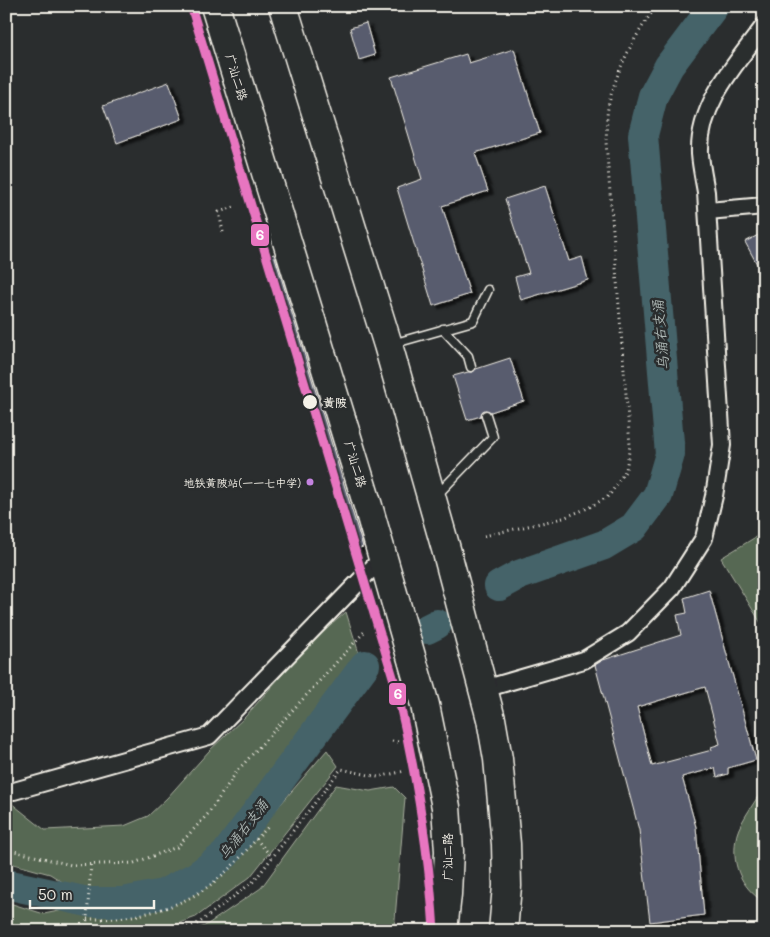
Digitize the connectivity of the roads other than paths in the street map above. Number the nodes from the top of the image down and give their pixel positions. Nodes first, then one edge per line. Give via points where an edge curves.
1 (215, 6) edge
2 (283, 6) edge
3 (764, 26) edge
4 (764, 206) edge
5 (708, 211) junction
6 (488, 290) dead end
7 (443, 329) junction
8 (388, 345) junction
9 (472, 367) dead end
10 (486, 415) dead end
11 (432, 500) junction
12 (384, 557) junction
13 (481, 676) junction
14 (14, 791) dead end
15 (443, 931) edge
16 (503, 931) edge

1 - 12 highway, 广汕二路
2 - 8 highway
3 - 5 street via 711,101 702,126 700,154
4 - 5 street
5 - 13 street via 722,445 704,538 672,588 628,633 584,660
6 - 7 lane via 473,321
7 - 8 lane
7 - 9 lane via 468,356
8 - 11 highway
10 - 11 lane via 493,437
11 - 13 highway
12 - 14 street via 209,736
12 - 15 highway, 广汕二路 via 425,705 446,807 447,894
13 - 16 highway via 503,800 507,886

